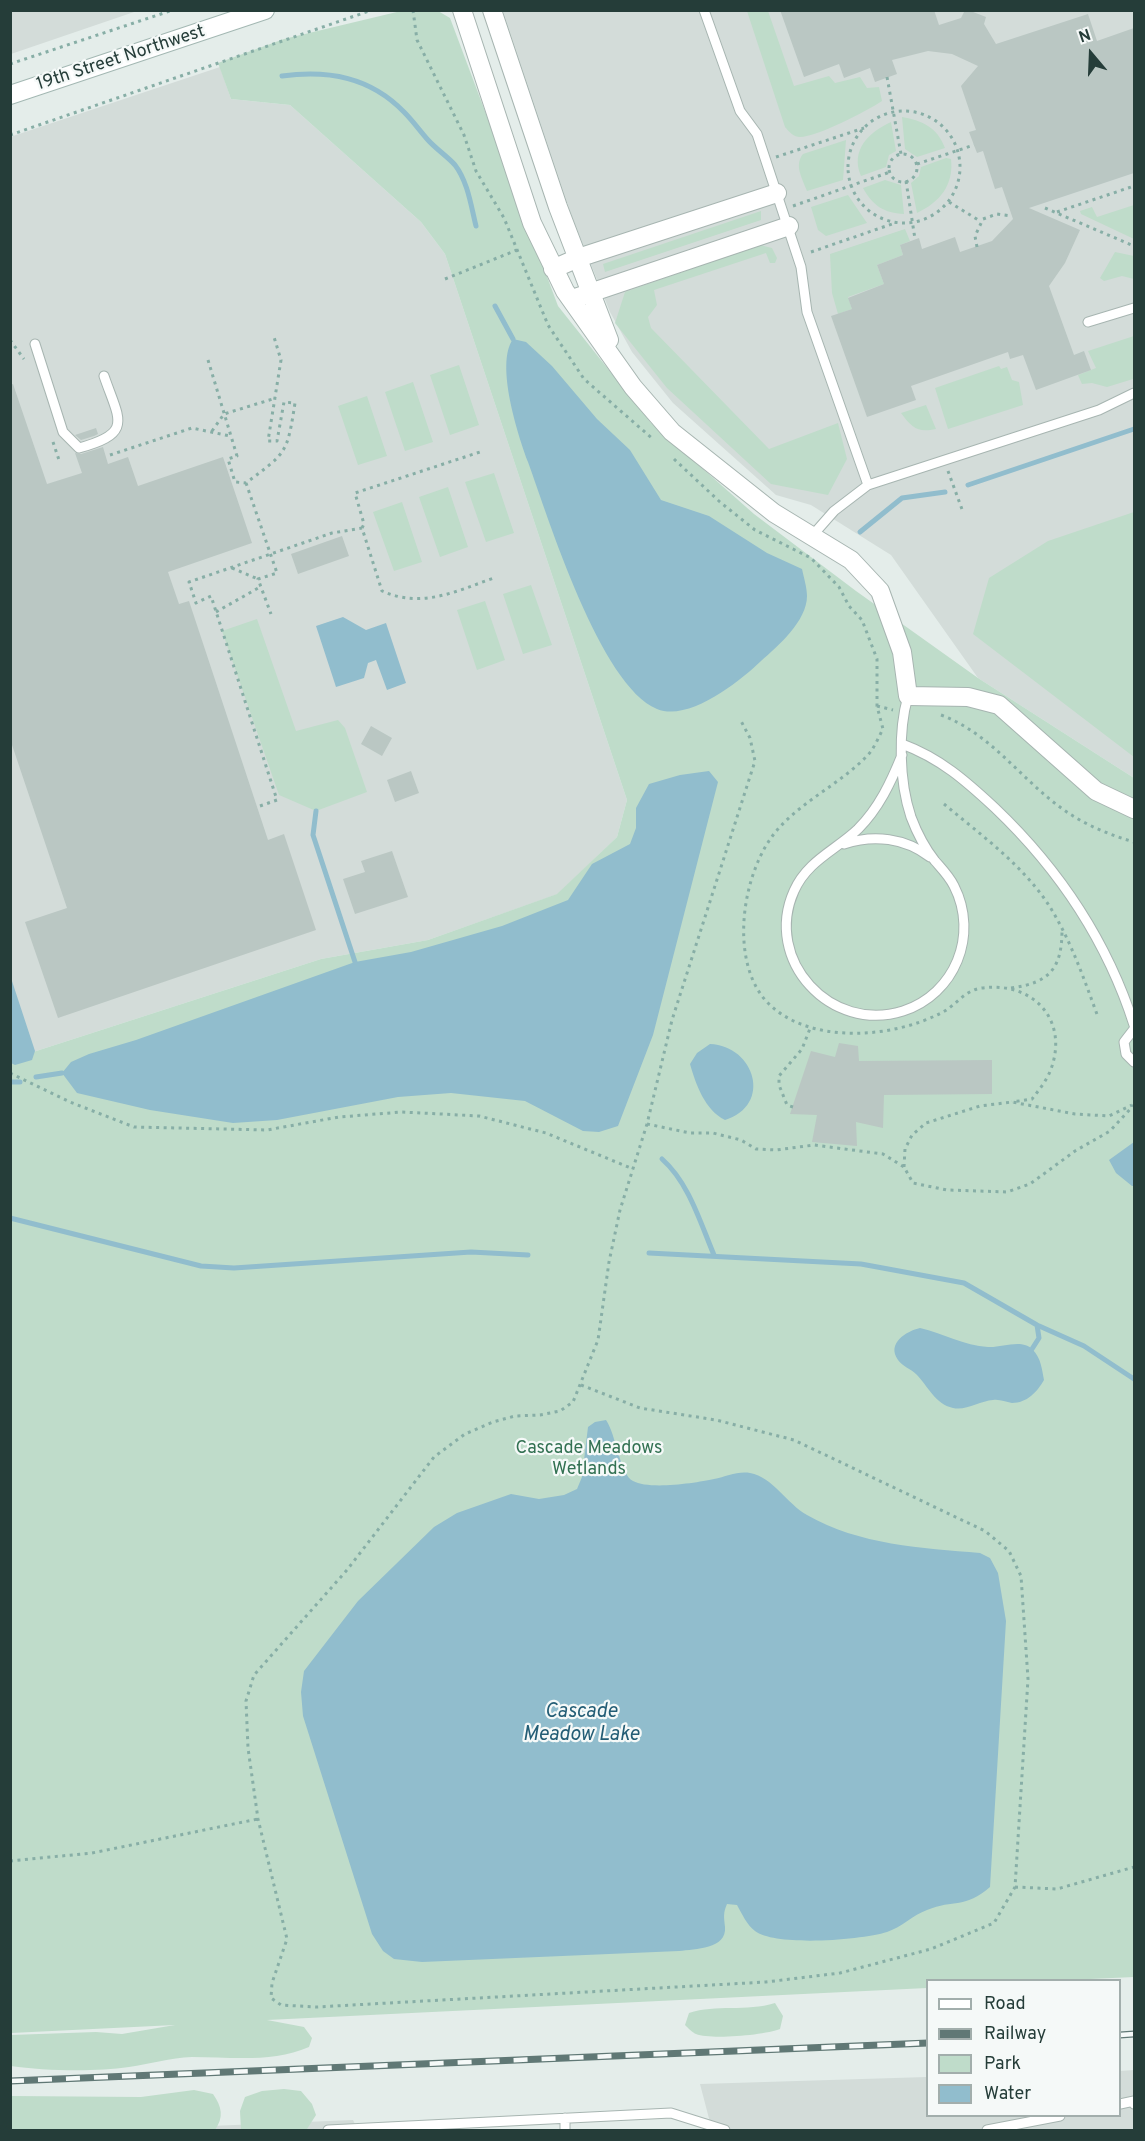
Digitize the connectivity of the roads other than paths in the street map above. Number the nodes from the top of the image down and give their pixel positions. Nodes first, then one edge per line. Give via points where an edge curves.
1 (265, 10) edge
2 (462, 10) edge
3 (492, 10) edge
4 (704, 10) edge
5 (10, 95) edge
6 (783, 209) junction
7 (578, 258) junction
8 (553, 269) junction
9 (590, 294) junction
10 (570, 299) junction
11 (1134, 308) edge
12 (1088, 322) dead end
13 (35, 344) dead end
14 (104, 376) dead end
15 (633, 387) junction
16 (1134, 393) edge
17 (868, 485) junction
18 (812, 536) junction
19 (906, 704) junction
20 (903, 744) junction
21 (902, 755) junction
22 (1134, 809) edge
23 (838, 846) junction
24 (934, 860) junction
25 (1134, 1027) edge
26 (1134, 1062) edge
27 (1121, 2104) edge
28 (1134, 2104) edge
29 (1050, 2117) edge
30 (565, 2118) junction
31 (328, 2130) edge
32 (338, 2130) edge
33 (565, 2130) edge
34 (725, 2130) edge
35 (987, 2130) edge

1 - 5 street, 19th Street Northwest
2 - 8 street via 532,223
3 - 7 street
4 - 6 lane via 740,111 758,134
6 - 7 street
6 - 9 street
6 - 17 lane via 798,256 807,312
7 - 8 street
7 - 9 street
8 - 10 street
9 - 10 street
9 - 15 street
10 - 15 street
11 - 12 lane
13 - 14 lane via 63,432 79,448 104,441 115,433 119,420
15 - 18 street via 672,432 758,501
16 - 17 lane via 1099,410
17 - 18 lane via 848,498
18 - 19 street via 851,560 880,591 902,652
19 - 20 lane
19 - 22 street via 968,697 999,705 1088,785
20 - 21 lane
20 - 25 lane via 950,767 1026,838 1092,928 1124,992
21 - 23 lane via 891,783 870,817
21 - 24 lane via 910,814
23 - 24 lane via 855,840 891,839
23 - 24 lane via 820,856 801,877 789,906 786,935 794,964 811,989 836,1007 862,1015 911,1009 936,992 955,967 963,942 964,914 954,885
25 - 26 lane via 1124,1042 1126,1054
27 - 28 lane
29 - 35 lane
30 - 32 lane
30 - 33 lane
30 - 34 lane via 671,2113
31 - 32 lane

